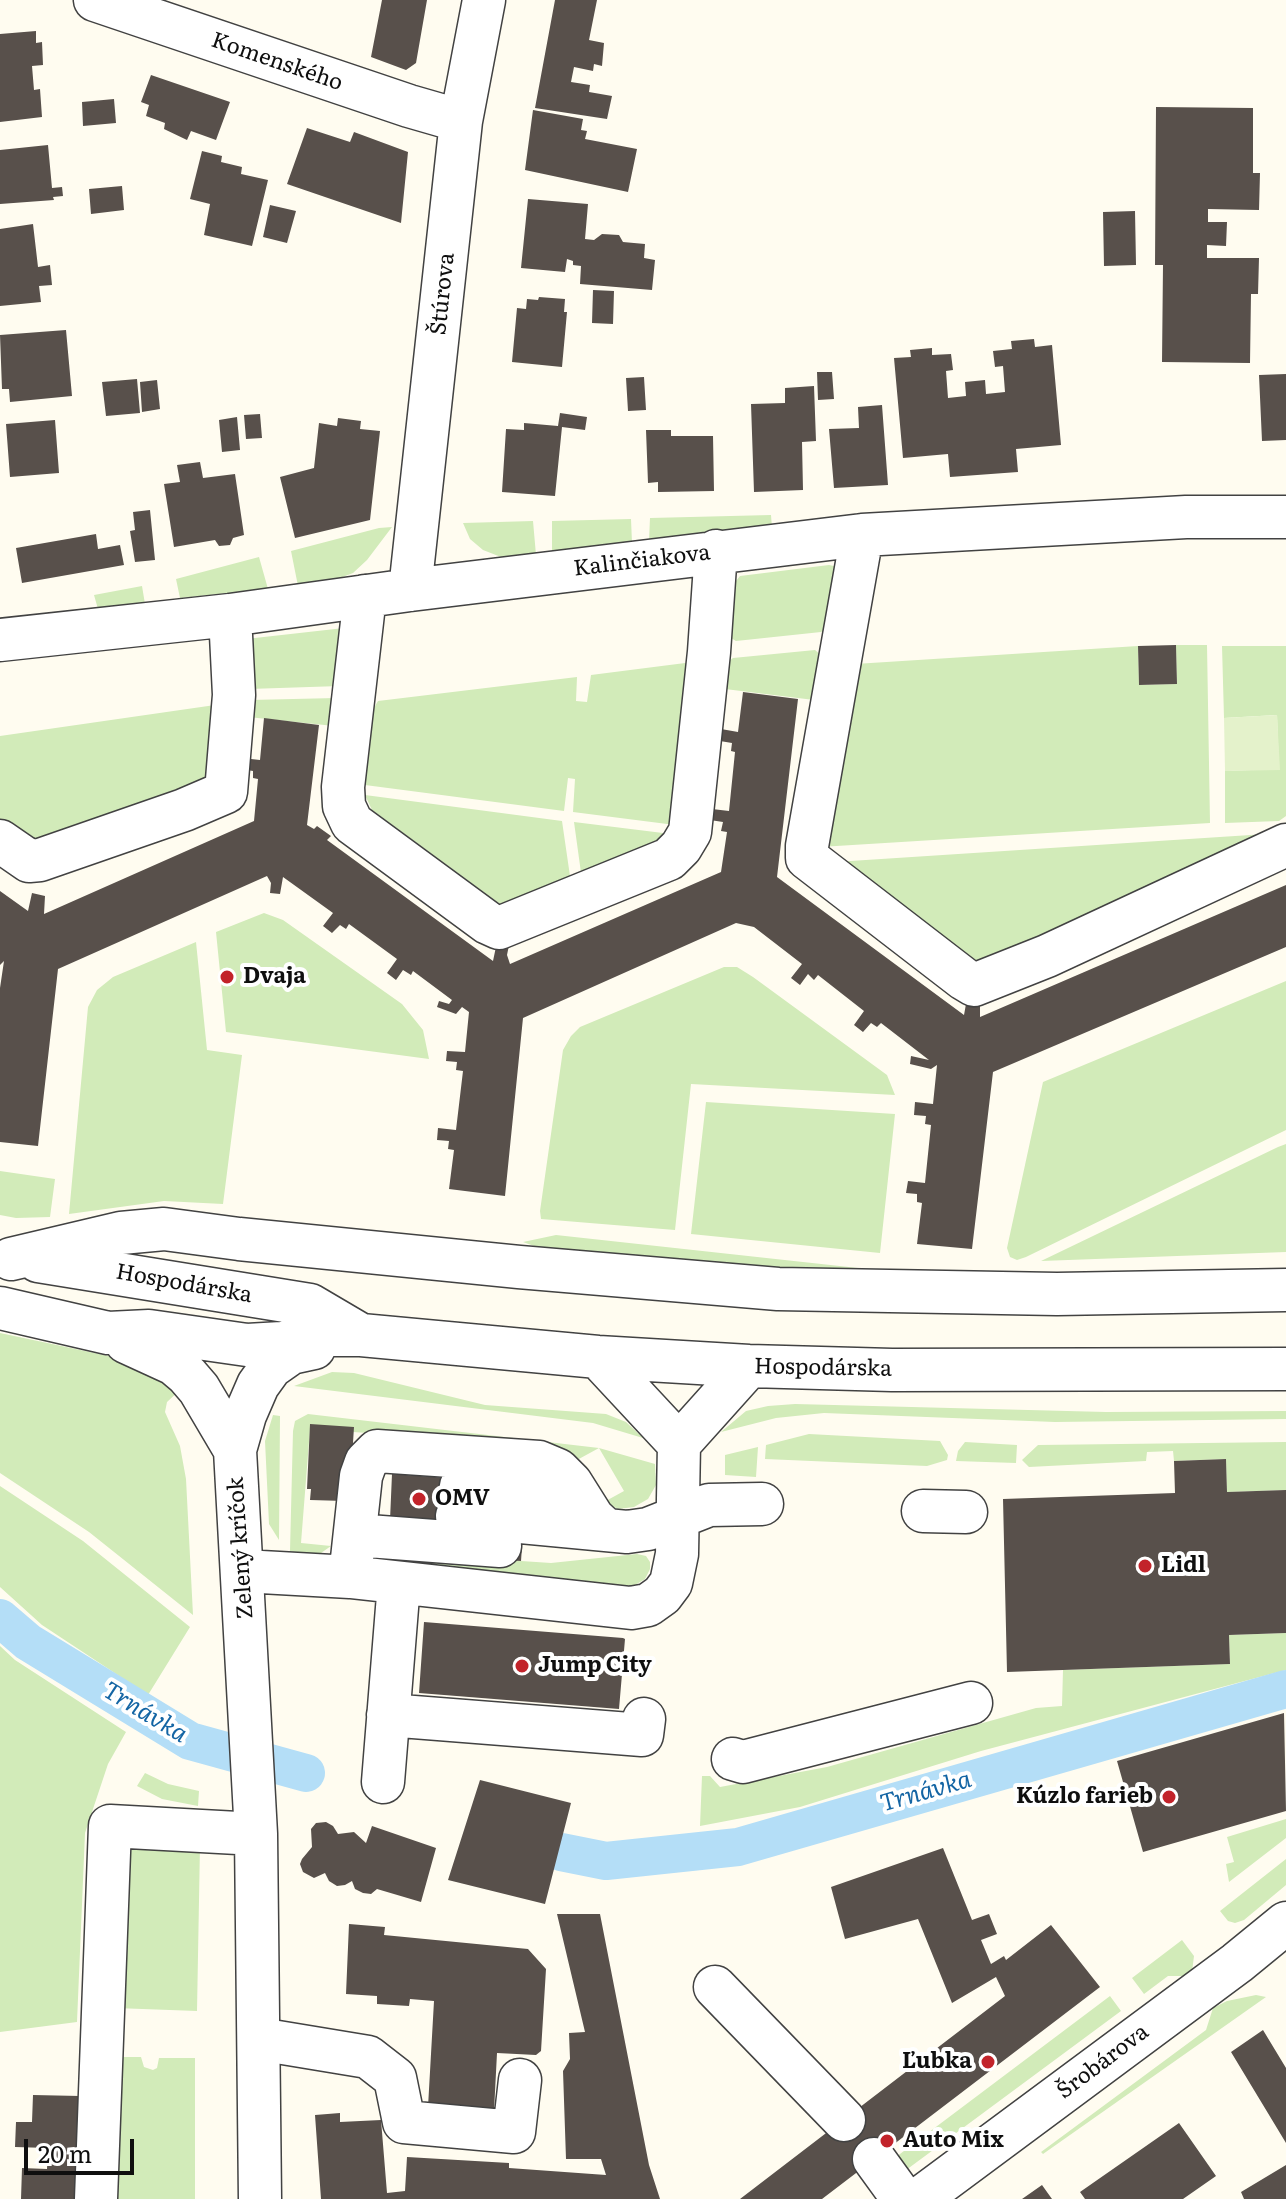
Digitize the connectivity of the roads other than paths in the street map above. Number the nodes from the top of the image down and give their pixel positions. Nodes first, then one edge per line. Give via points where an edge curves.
1 (95, 0) edge
2 (484, 0) edge
3 (461, 121) junction
4 (1286, 517) edge
5 (862, 535) junction
6 (716, 551) junction
7 (410, 590) junction
8 (365, 596) junction
9 (230, 615) junction
10 (0, 640) edge
11 (0, 841) edge
12 (1286, 845) edge
13 (6, 1258) edge
14 (1286, 1290) edge
15 (0, 1308) edge
16 (108, 1333) junction
17 (361, 1335) junction
18 (598, 1357) junction
19 (749, 1366) junction
20 (1286, 1369) edge
21 (679, 1444) junction
22 (235, 1450) junction
23 (459, 1500) junction
24 (762, 1504) dead end
25 (923, 1511) dead end
26 (966, 1512) dead end
27 (679, 1516) junction
28 (606, 1530) junction
29 (355, 1535) junction
30 (243, 1571) junction
31 (350, 1577) junction
32 (399, 1583) junction
33 (971, 1703) dead end
34 (388, 1715) junction
35 (644, 1719) dead end
36 (733, 1759) dead end
37 (383, 1782) dead end
38 (256, 1834) junction
39 (1279, 1943) edge
40 (715, 1987) dead end
41 (259, 2039) junction
42 (520, 2080) dead end
43 (844, 2120) dead end
44 (874, 2159) dead end
45 (96, 2199) edge
46 (260, 2199) edge
47 (903, 2199) edge
48 (919, 2199) edge

1 - 3 street, Komenského
2 - 3 street, Štúrova
3 - 7 street, Štúrova
4 - 5 street, Kalinčiakova via 1186,517
5 - 6 street, Kalinčiakova
5 - 12 street via 807,858 915,942 974,985
6 - 7 street, Kalinčiakova
6 - 8 street via 690,832 669,859 499,928 352,823 344,806
7 - 8 street, Kalinčiakova
8 - 9 street, Kalinčiakova
9 - 10 street, Kalinčiakova
9 - 11 street via 234,695 226,792 40,860 29,861
13 - 14 street via 164,1229 778,1289 1057,1294
13 - 17 street, Hospodárska via 310,1305
15 - 16 street, Hospodárska
16 - 17 street, Hospodárska via 149,1331 247,1345
16 - 22 street, Hospodárska via 187,1375
17 - 18 street, Hospodárska
17 - 22 street, Zelený kríčok via 291,1353 271,1367 249,1405
18 - 19 street, Hospodárska
18 - 21 street
19 - 20 street, Hospodárska
19 - 21 street
21 - 27 street
22 - 30 street, Zelený kríčok
23 - 28 street
23 - 28 street via 539,1462 571,1483
23 - 29 street
23 - 29 street via 377,1451 361,1476
24 - 27 street via 709,1505
25 - 26 street
27 - 28 street via 648,1529
27 - 32 street via 671,1583 648,1605 631,1608
29 - 31 street
30 - 31 street
30 - 38 street, Zelený kríčok
31 - 32 street
32 - 34 street
33 - 36 street via 743,1762
34 - 35 street via 642,1735
34 - 37 street
38 - 41 street, Zelený kríčok
38 - 45 street via 110,1826
39 - 48 street, Šrobárova
40 - 43 street
41 - 42 street via 368,2057 395,2078 404,2122 514,2132
41 - 46 street, Zelený kríčok
44 - 47 street

